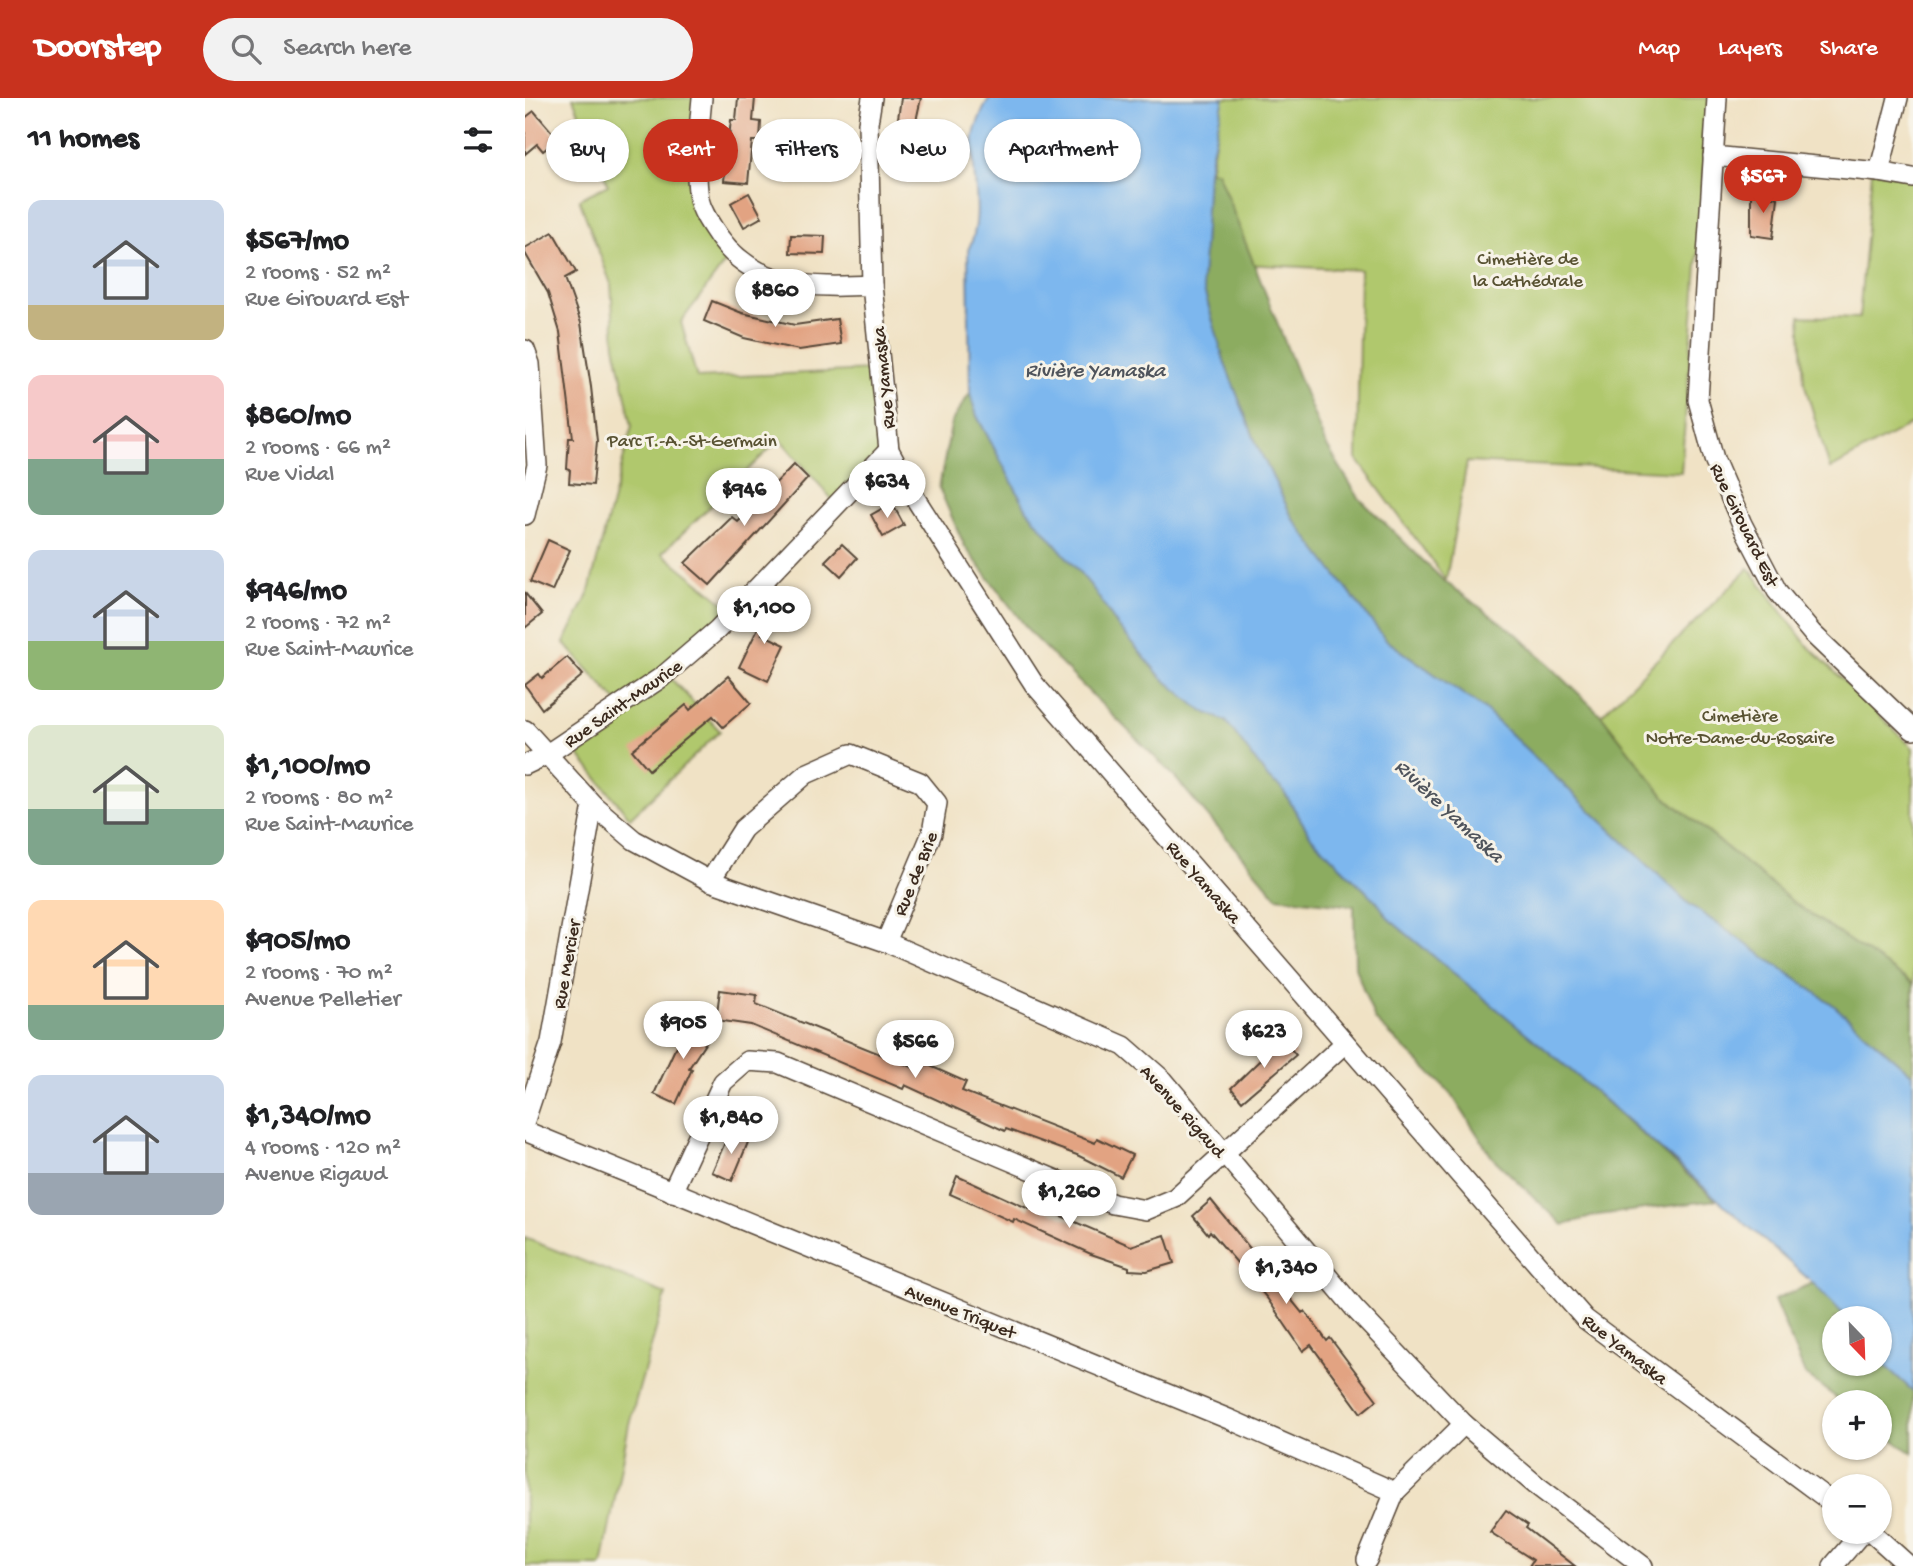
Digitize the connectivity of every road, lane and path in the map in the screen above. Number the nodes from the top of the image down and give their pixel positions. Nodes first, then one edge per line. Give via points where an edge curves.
1 (702, 98) edge
2 (872, 98) edge
3 (1717, 98) edge
4 (1898, 98) edge
5 (1713, 156) junction
6 (1879, 172) junction
7 (1913, 178) edge
8 (872, 285) junction
9 (527, 360) edge
10 (889, 450) junction
11 (525, 515) edge
12 (1911, 725) edge
13 (525, 730) edge
14 (546, 755) junction
15 (525, 765) edge
16 (593, 805) junction
17 (710, 881) junction
18 (886, 942) junction
19 (1345, 1043) junction
20 (525, 1120) edge
21 (525, 1131) edge
22 (1225, 1156) junction
23 (672, 1192) junction
24 (1464, 1424) junction
25 (1395, 1492) junction
26 (1822, 1495) edge
27 (1852, 1544) edge
28 (1884, 1544) edge
29 (1367, 1560) dead end
30 (1643, 1566) edge
31 (1833, 1566) edge
32 (1909, 1566) edge

1 - 8 street via 699,201 707,221 733,257 769,279 830,287
2 - 8 street, Rue Yamaska via 867,123
3 - 5 street, Rue Girouard Est
4 - 6 street
5 - 6 street
5 - 12 street, Rue Girouard Est via 1698,400 1714,459 1777,591 1812,633
6 - 7 street
8 - 10 street, Rue Yamaska
9 - 11 street via 537,465
10 - 14 street, Rue Saint-Maurice via 717,630 662,677
10 - 19 street, Rue Yamaska via 1034,684
13 - 14 street, Avenue Rigaud
14 - 15 street, Rue Saint-Maurice
14 - 16 street, Avenue Rigaud
16 - 17 street, Avenue Rigaud via 634,840
16 - 20 street, Rue Mercier via 551,1042
17 - 18 street, Avenue Rigaud
17 - 18 street, Rue de Brie via 743,829 806,774 851,754 920,782 937,803 932,832
18 - 22 street, Avenue Rigaud via 1125,1046 1164,1081
19 - 22 street
19 - 26 street, Rue Yamaska via 1585,1319
21 - 23 street, Avenue Triquet
22 - 23 street via 1175,1198 1146,1210 1114,1204 778,1063 747,1062 723,1082
22 - 24 street, Avenue Rigaud via 1355,1309
23 - 25 street, Avenue Triquet
24 - 25 street
24 - 30 street, Avenue Rigaud
25 - 29 street
27 - 31 street
28 - 32 street

